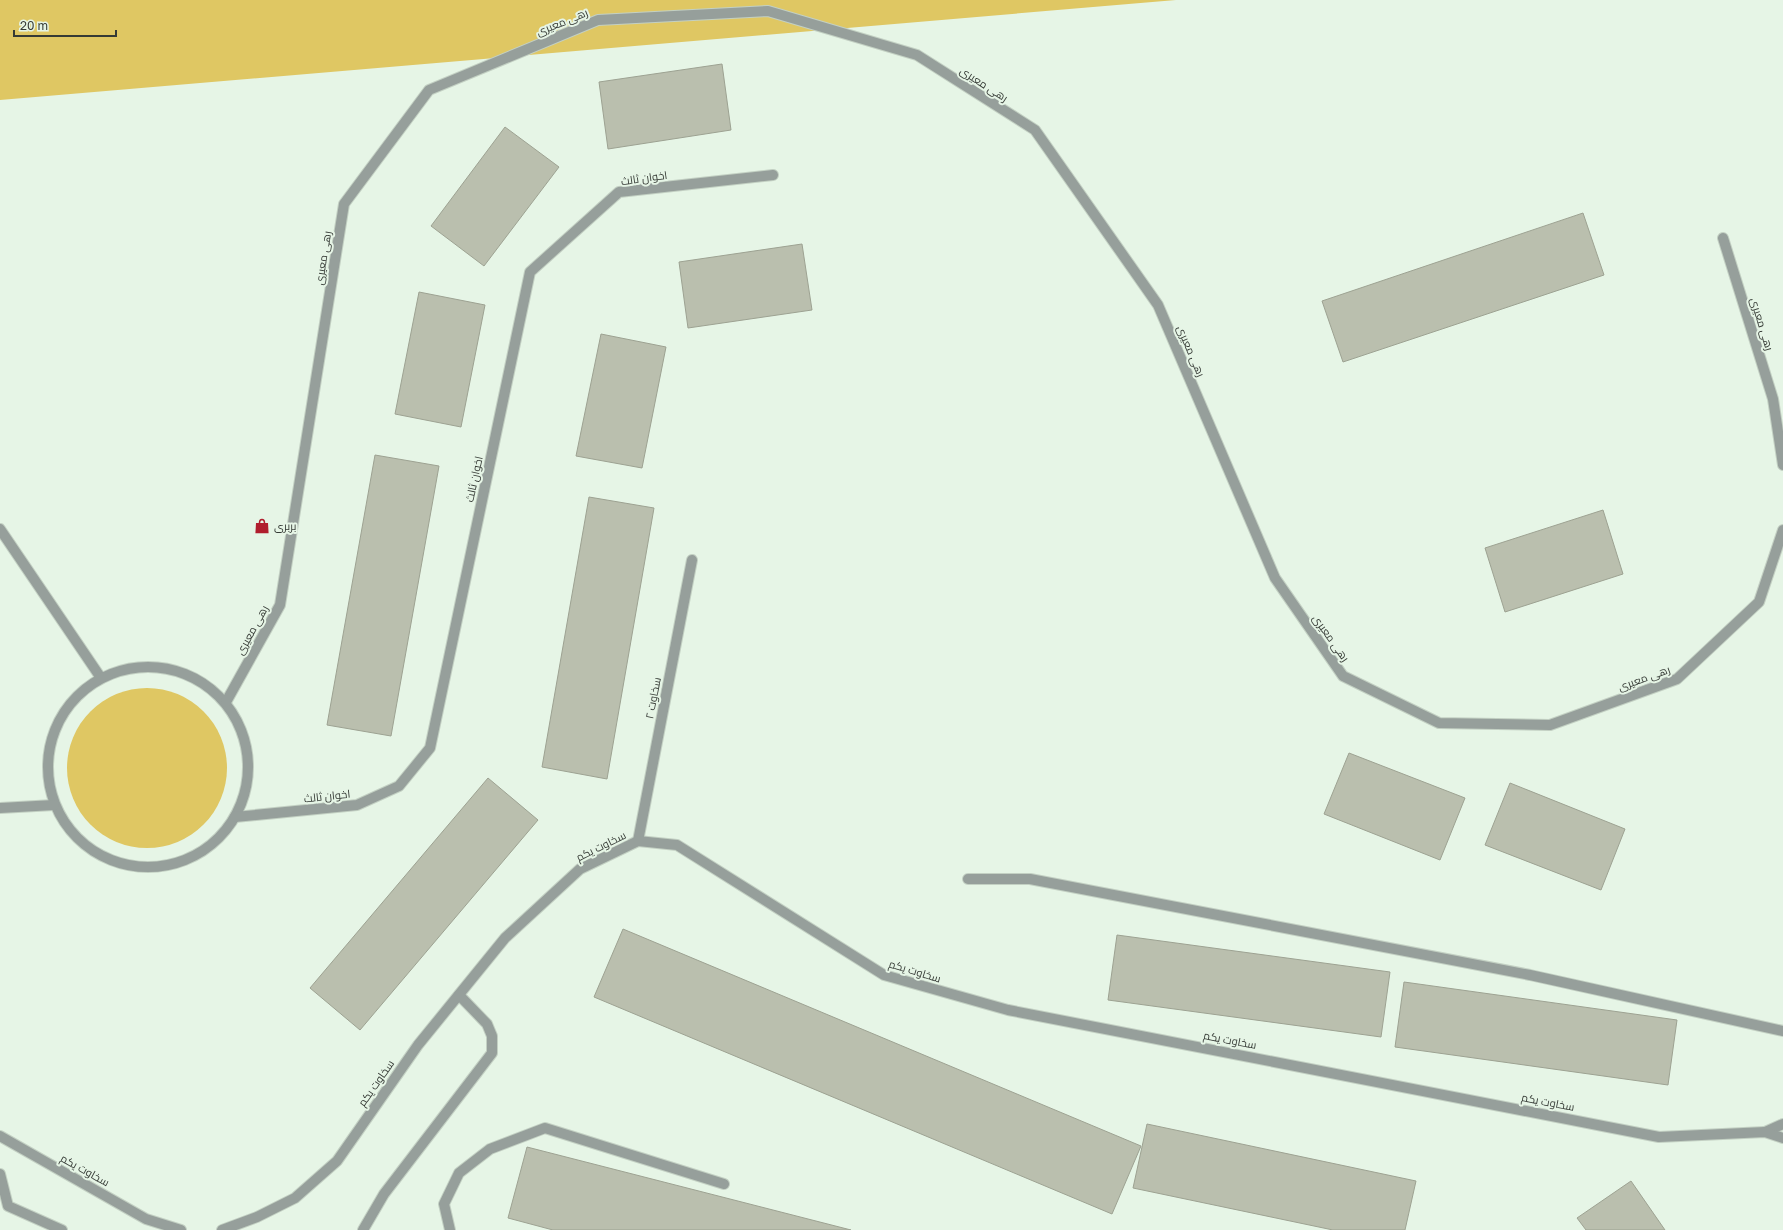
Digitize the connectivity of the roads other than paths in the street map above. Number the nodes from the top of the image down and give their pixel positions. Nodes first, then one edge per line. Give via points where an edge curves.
1 (773, 175) dead end
2 (1722, 238) dead end
3 (1783, 465) edge
4 (0, 529) edge
5 (1783, 530) edge
6 (692, 560) dead end
7 (101, 678) junction
8 (226, 702) junction
9 (54, 804) junction
10 (0, 808) edge
11 (236, 816) junction
12 (638, 841) junction
13 (968, 879) dead end
14 (459, 995) junction
15 (1783, 1031) edge
16 (1783, 1124) edge
17 (1765, 1132) junction
18 (0, 1136) edge
19 (1783, 1138) edge
20 (0, 1174) edge
21 (724, 1184) dead end
22 (62, 1230) edge
23 (181, 1230) edge
24 (222, 1230) edge
25 (363, 1230) edge
26 (450, 1230) edge

1 - 11 street, اخوان ثالث via 619,192 530,272 430,748 399,786 357,805
2 - 3 street, رهی معیری via 1773,399
4 - 7 street
5 - 8 street, رهی معیری via 1759,602 1677,679 1550,725 1439,723 1343,676 1275,578 1158,305 1035,130 917,55 768,11 598,20 428,90 344,204 280,604
6 - 12 street, سخاوت ۲
7 - 8 street via 134,667 168,668 200,680
7 - 9 street via 77,696 59,719 49,747 47,776
8 - 11 street via 244,732 250,766 244,801
9 - 10 street
9 - 11 street via 72,834 83,843 100,856 132,867 168,866 201,854 227,831
12 - 14 street, سخاوت یکم via 580,868 505,938
12 - 17 street, سخاوت یکم via 677,845 884,975 1008,1010 1659,1136
13 - 15 street via 1030,879 1530,975
14 - 24 street, سخاوت یکم via 418,1045 337,1161 295,1198 257,1217
14 - 25 street via 487,1024 492,1036 492,1052 384,1194
16 - 17 street
17 - 19 street
18 - 23 street, سخاوت یکم via 146,1218
20 - 22 street via 8,1206
21 - 26 street via 545,1128 490,1149 459,1173 444,1204

